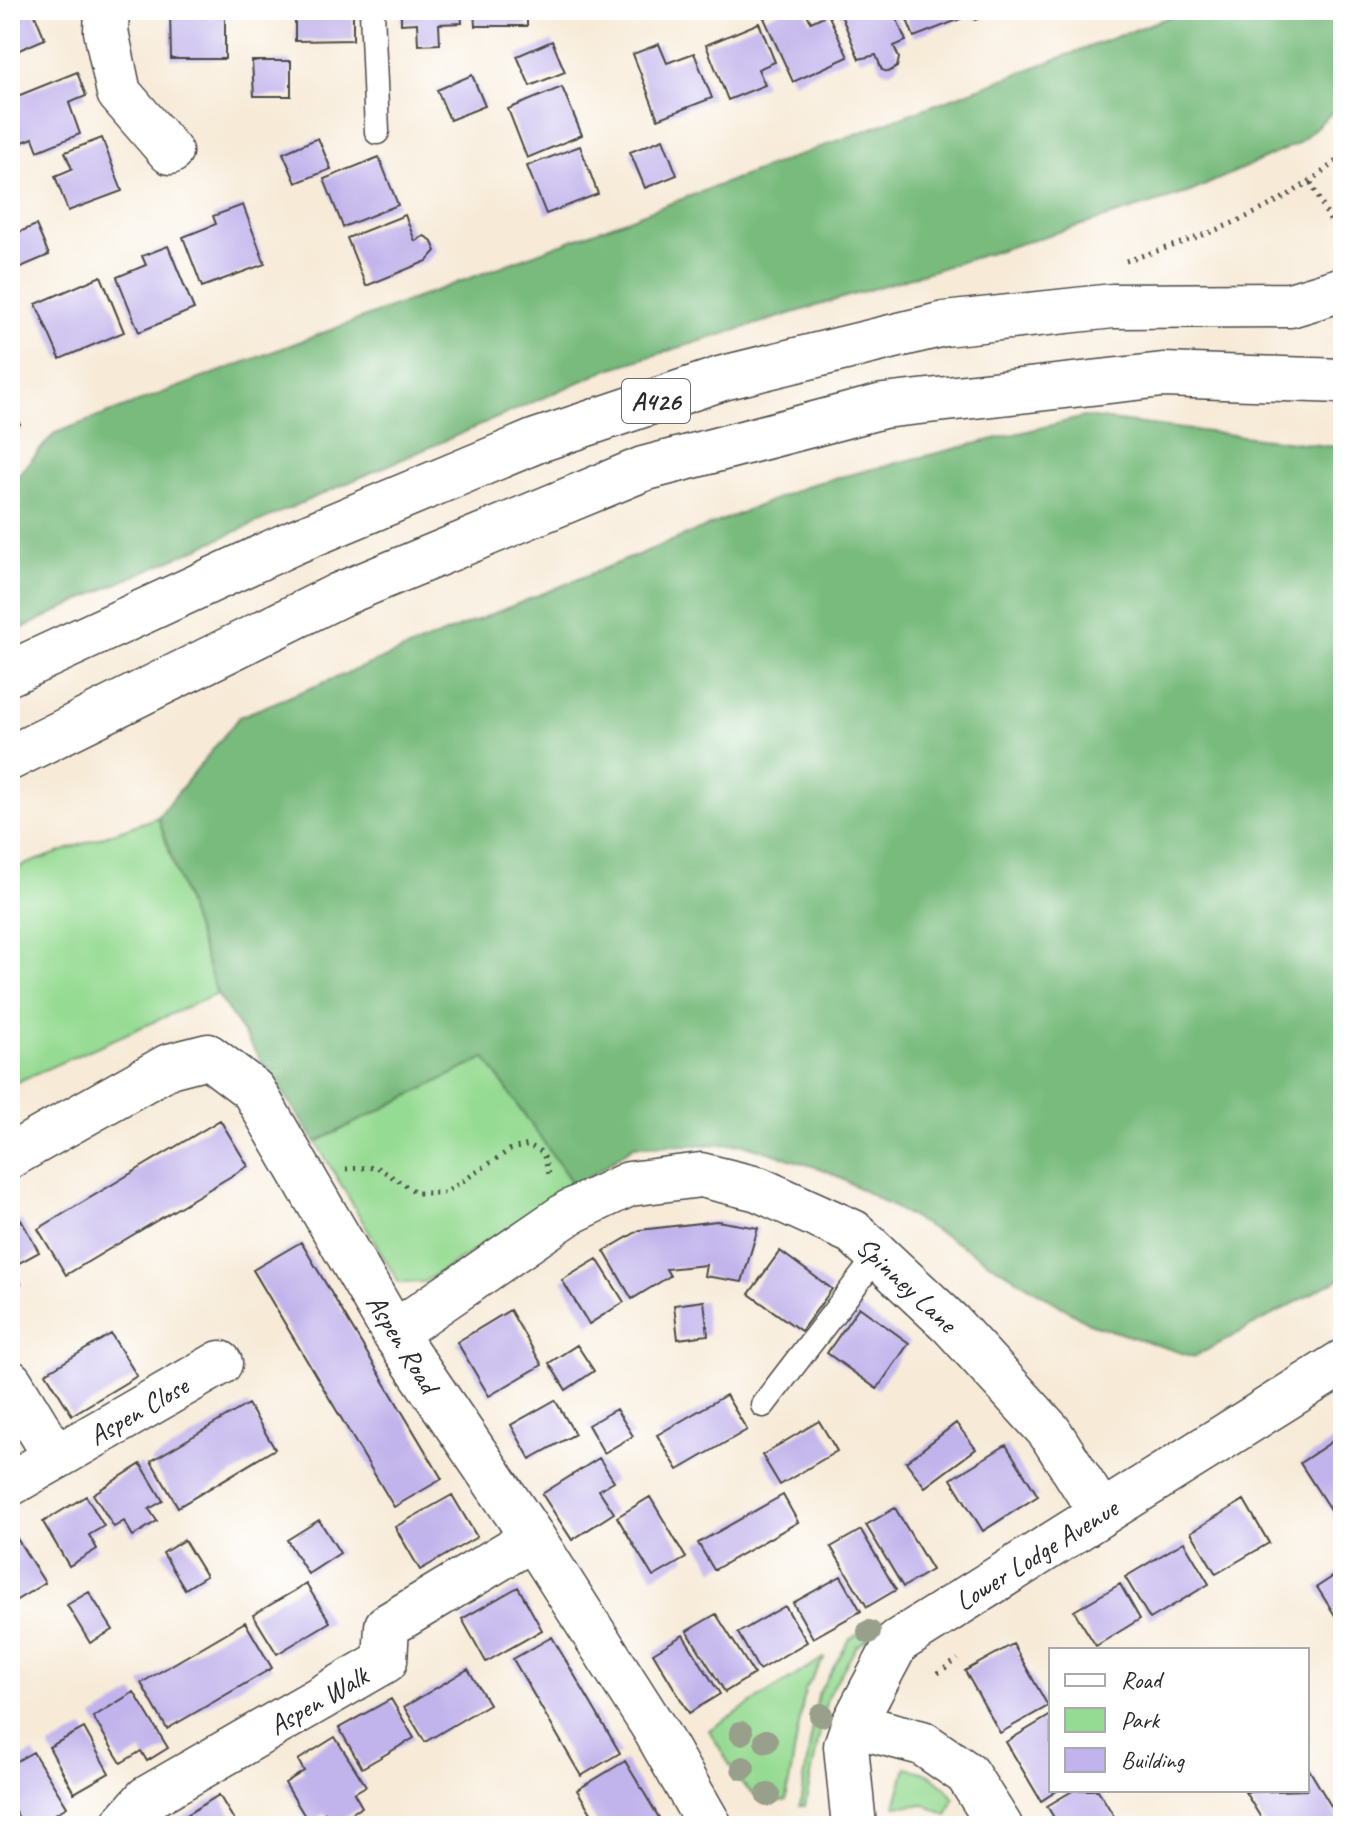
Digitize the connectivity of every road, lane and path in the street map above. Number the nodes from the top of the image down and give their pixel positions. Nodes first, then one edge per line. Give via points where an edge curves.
1 (107, 10) edge
2 (372, 10) edge
3 (377, 132) dead end
4 (170, 152) dead end
5 (1343, 155) edge
6 (1311, 183) junction
7 (1343, 246) edge
8 (1123, 262) dead end
9 (1343, 289) edge
10 (1343, 381) edge
11 (10, 673) edge
12 (10, 758) edge
13 (10, 1156) edge
14 (305, 1179) junction
15 (570, 1212) junction
16 (878, 1255) junction
17 (394, 1333) junction
18 (1343, 1362) edge
19 (220, 1363) dead end
20 (10, 1382) edge
21 (763, 1405) dead end
22 (56, 1457) junction
23 (10, 1484) edge
24 (1101, 1513) junction
25 (533, 1538) junction
26 (853, 1725) junction
27 (122, 1826) edge
28 (710, 1826) edge
29 (854, 1826) edge
30 (1000, 1826) edge

1 - 4 main road via 119,93
2 - 3 lane
5 - 6 path
6 - 7 path
6 - 8 path via 1225,230
9 - 11 main road, A426 via 1290,305 1113,306 944,324 723,378 508,453 294,542
10 - 12 main road, A426 via 1163,375 883,406 643,469 339,595
13 - 14 main road, Aspen Road via 169,1066 208,1056 253,1090
14 - 15 path via 330,1166 377,1167 417,1193 445,1193 511,1149 529,1145 543,1153 557,1199
14 - 17 main road, Aspen Road
15 - 16 main road, Spinney Lane via 629,1184 701,1175 758,1189 853,1232
15 - 17 main road, Spinney Lane
16 - 21 lane
16 - 24 main road, Spinney Lane via 951,1324 1049,1431
17 - 25 main road, Aspen Road
18 - 24 main road, Lower Lodge Avenue
19 - 22 main road, Aspen Close
20 - 22 main road, Aspen Close
22 - 23 main road, Aspen Close
24 - 26 main road, Lower Lodge Avenue via 897,1642
25 - 27 main road, Aspen Walk via 387,1626 385,1661 147,1798
25 - 28 main road, Aspen Road
26 - 29 main road, Lower Lodge Avenue via 846,1746
26 - 30 main road via 922,1743 967,1774

